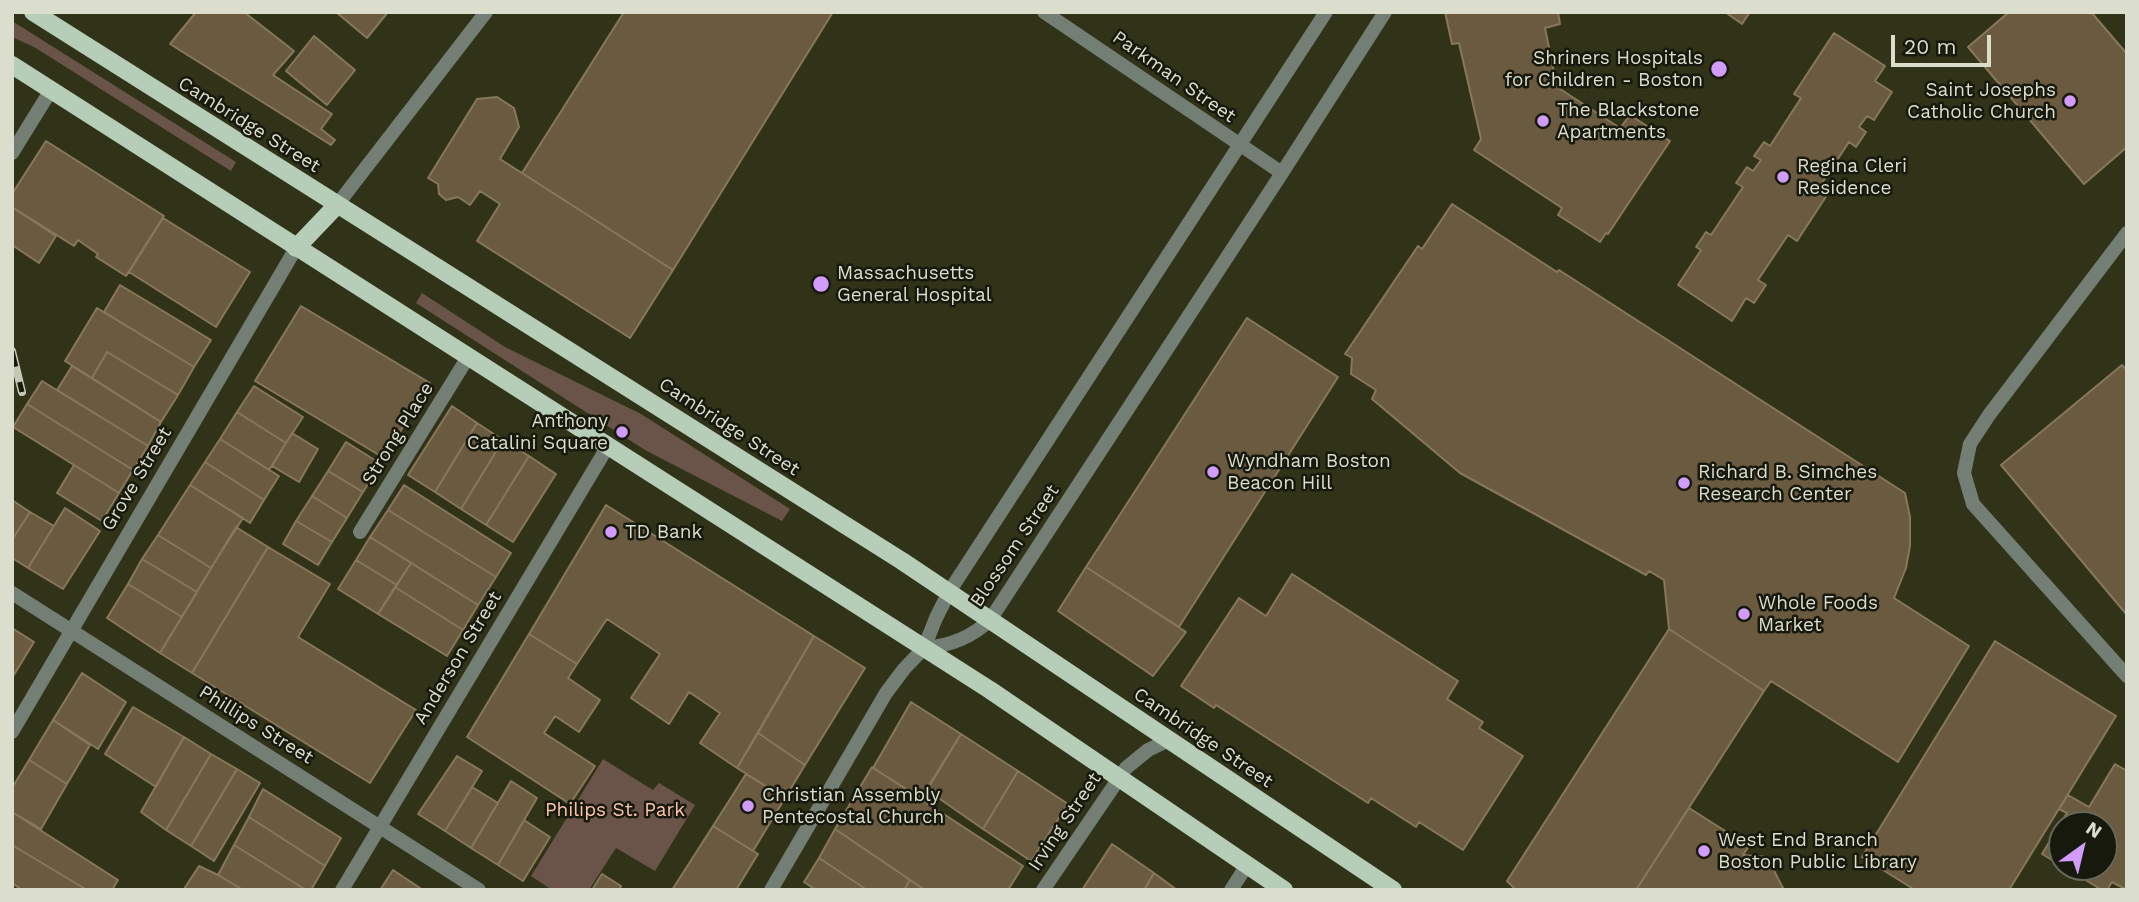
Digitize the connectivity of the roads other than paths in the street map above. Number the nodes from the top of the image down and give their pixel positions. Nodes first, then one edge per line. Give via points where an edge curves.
1 (33, 12) edge
2 (486, 12) edge
3 (1044, 12) edge
4 (1326, 12) edge
5 (1385, 12) edge
6 (12, 65) edge
7 (51, 90) junction
8 (1240, 145) junction
9 (12, 153) edge
10 (1282, 173) junction
11 (337, 205) junction
12 (2127, 233) edge
13 (296, 248) junction
14 (468, 357) junction
15 (608, 446) junction
16 (360, 532) dead end
17 (949, 592) junction
18 (12, 593) edge
19 (990, 620) junction
20 (71, 630) junction
21 (924, 648) junction
22 (2127, 676) edge
23 (12, 732) edge
24 (1169, 740) junction
25 (1119, 776) junction
26 (379, 827) junction
27 (1247, 865) junction
28 (342, 890) edge
29 (478, 890) edge
30 (771, 890) edge
31 (1043, 890) edge
32 (1231, 890) edge
33 (1284, 890) edge
34 (1393, 890) edge

1 - 11 main road, Cambridge Street
2 - 11 street
3 - 8 street, Parkman Street
4 - 8 street, Blossom Street
5 - 10 street, Blossom Street
6 - 7 main road
7 - 9 street
7 - 13 main road
8 - 10 street, Parkman Street
8 - 17 street, Blossom Street
10 - 19 street, Blossom Street
11 - 13 main road
11 - 17 main road, Cambridge Street
12 - 22 street via 1989,415 1970,444 1964,472 1973,504
13 - 14 main road
13 - 20 street, Grove Street
14 - 15 main road
14 - 16 street, Strong Place
15 - 21 main road
15 - 26 street, Anderson Street
17 - 19 main road, Cambridge Street
17 - 21 street, Blossom Street
18 - 20 street, Phillips Street
19 - 21 street, Blossom Street via 959,640
19 - 24 main road, Cambridge Street
20 - 23 street, Grove Street
20 - 26 street, Phillips Street
21 - 25 main road
21 - 30 street via 886,694
24 - 25 street, Irving Street via 1139,756
24 - 34 main road, Cambridge Street
25 - 27 main road
25 - 31 street, Irving Street
26 - 28 street, Anderson Street
26 - 29 street, Phillips Street
27 - 32 street
27 - 33 main road

